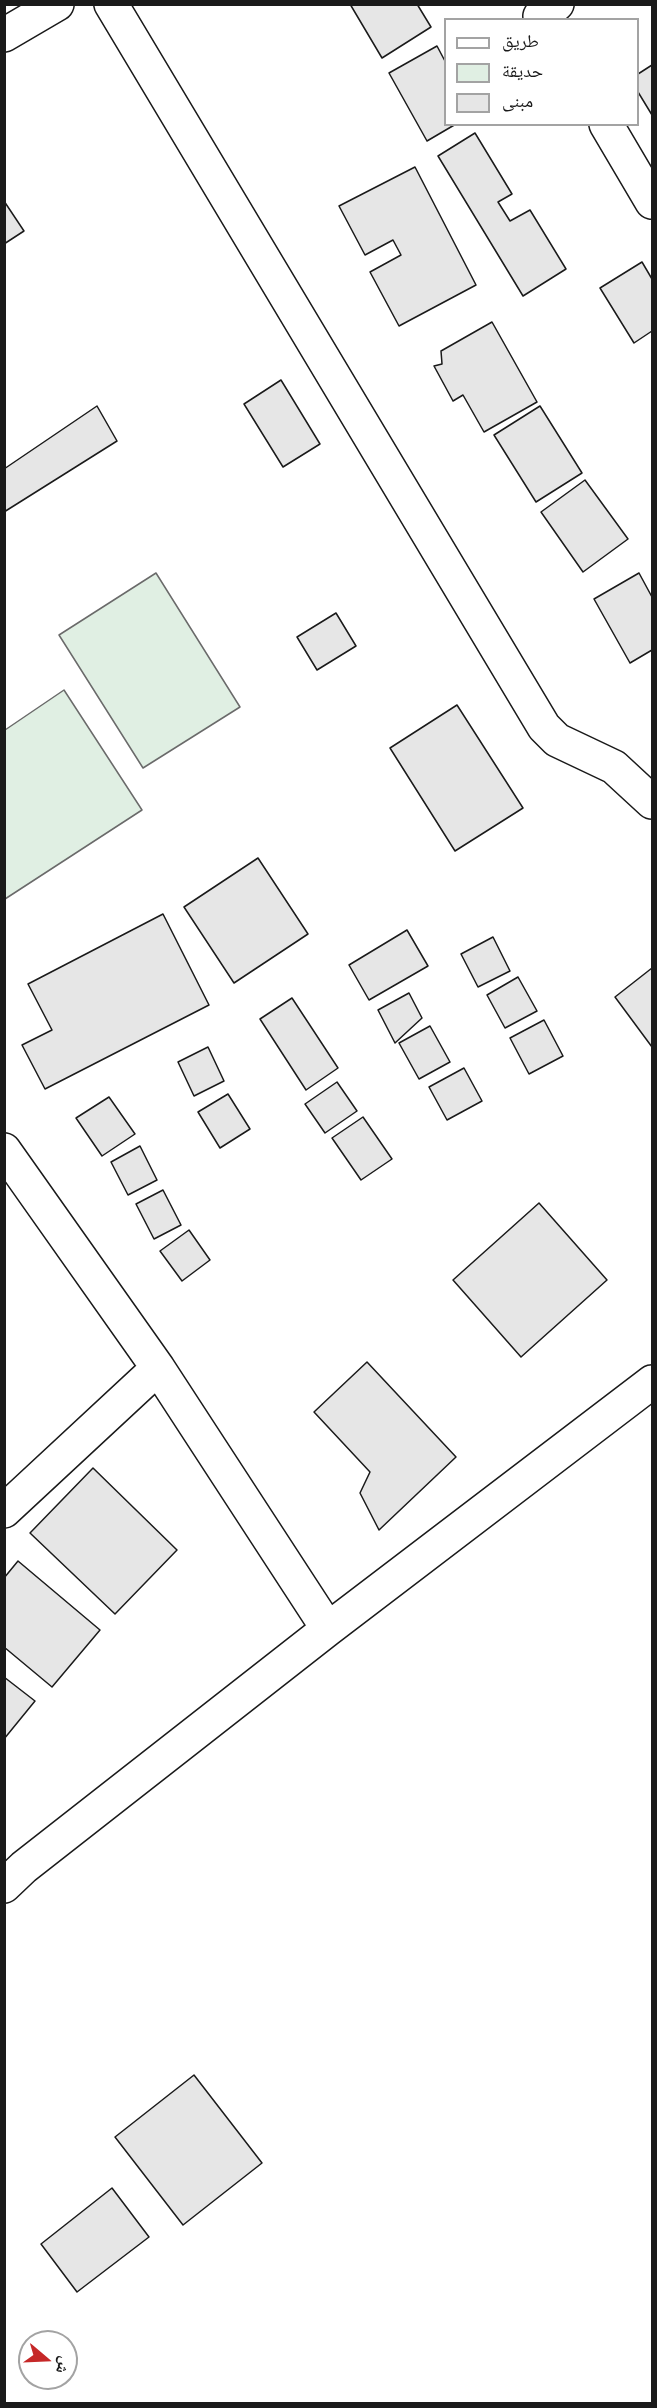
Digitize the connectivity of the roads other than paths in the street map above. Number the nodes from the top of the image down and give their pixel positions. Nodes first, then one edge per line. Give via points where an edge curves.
1 (57, 4) edge
2 (111, 4) edge
3 (4, 35) edge
4 (607, 126) edge
5 (652, 202) edge
6 (652, 802) edge
7 (4, 1150) edge
8 (158, 1368) junction
9 (652, 1383) edge
10 (4, 1511) edge
11 (328, 1629) junction
12 (11, 1867) edge

1 - 3 street
2 - 6 street via 544,727 557,740 614,766
4 - 5 street
7 - 8 street
8 - 10 street
8 - 11 street
9 - 11 street
11 - 12 street

